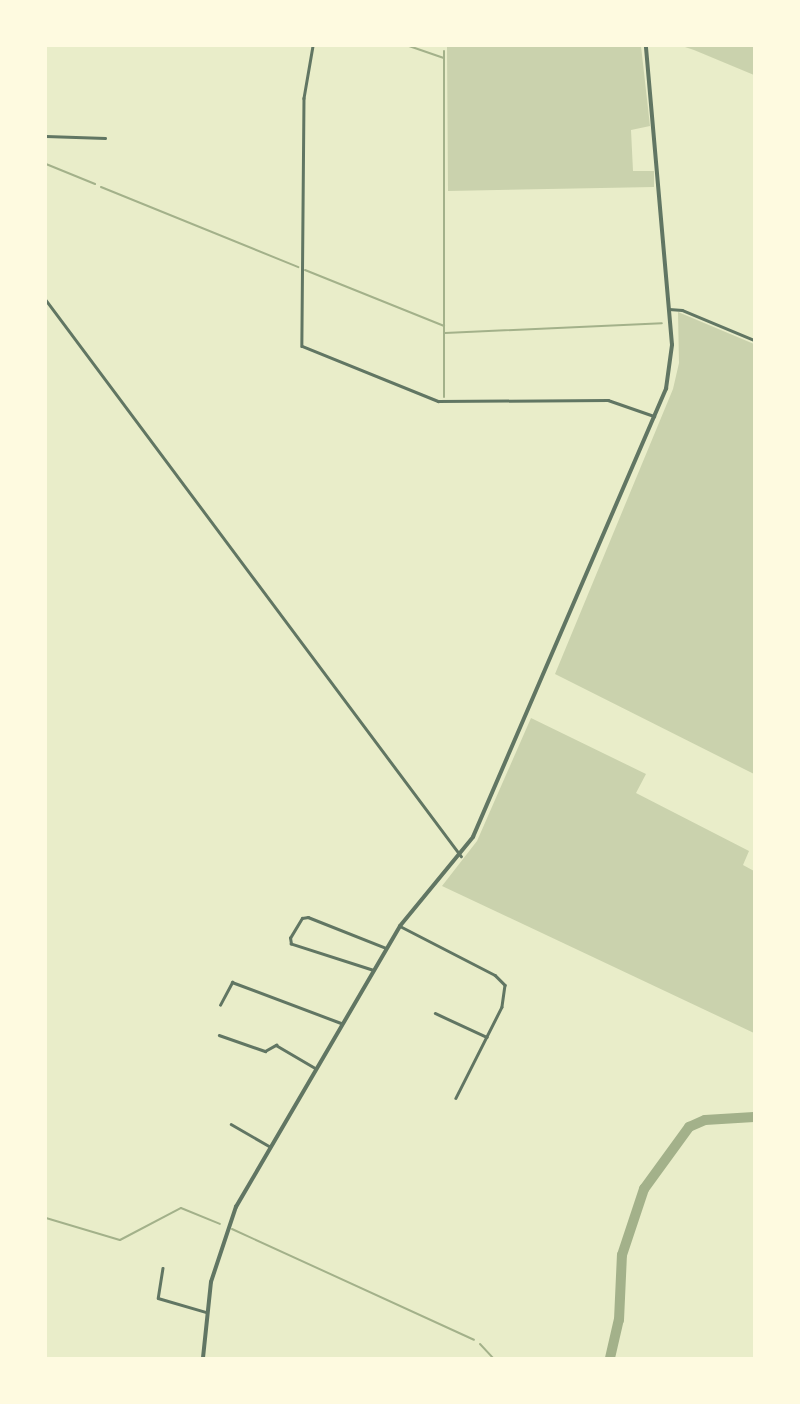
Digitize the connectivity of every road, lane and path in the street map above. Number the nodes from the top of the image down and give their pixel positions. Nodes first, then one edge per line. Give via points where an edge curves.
1 (311, 46) edge
2 (646, 46) edge
3 (46, 136) edge
4 (105, 138) dead end
5 (46, 300) edge
6 (669, 310) junction
7 (754, 340) edge
8 (654, 416) junction
9 (461, 856) junction
10 (400, 926) junction
11 (386, 948) junction
12 (372, 970) junction
13 (220, 1005) dead end
14 (435, 1013) dead end
15 (341, 1023) junction
16 (219, 1035) dead end
17 (487, 1037) junction
18 (315, 1068) junction
19 (456, 1098) dead end
20 (230, 1124) dead end
21 (269, 1146) junction
22 (163, 1268) dead end
23 (206, 1312) junction
24 (203, 1359) edge

1 - 8 street via 304,98 303,347 438,401 608,400
2 - 6 street
3 - 4 street
5 - 9 street
6 - 7 street via 681,310
6 - 8 street via 672,366
8 - 9 street via 478,828
9 - 10 street
10 - 11 street
10 - 17 street via 503,981 507,995
11 - 12 street
11 - 12 street via 308,917 302,918 290,938 291,944
12 - 15 street
13 - 15 street via 232,982
14 - 17 street
15 - 18 street
16 - 18 street via 265,1051 275,1045
17 - 19 street
18 - 21 street
20 - 21 street
21 - 23 street via 226,1228
22 - 23 street via 158,1298
23 - 24 street

